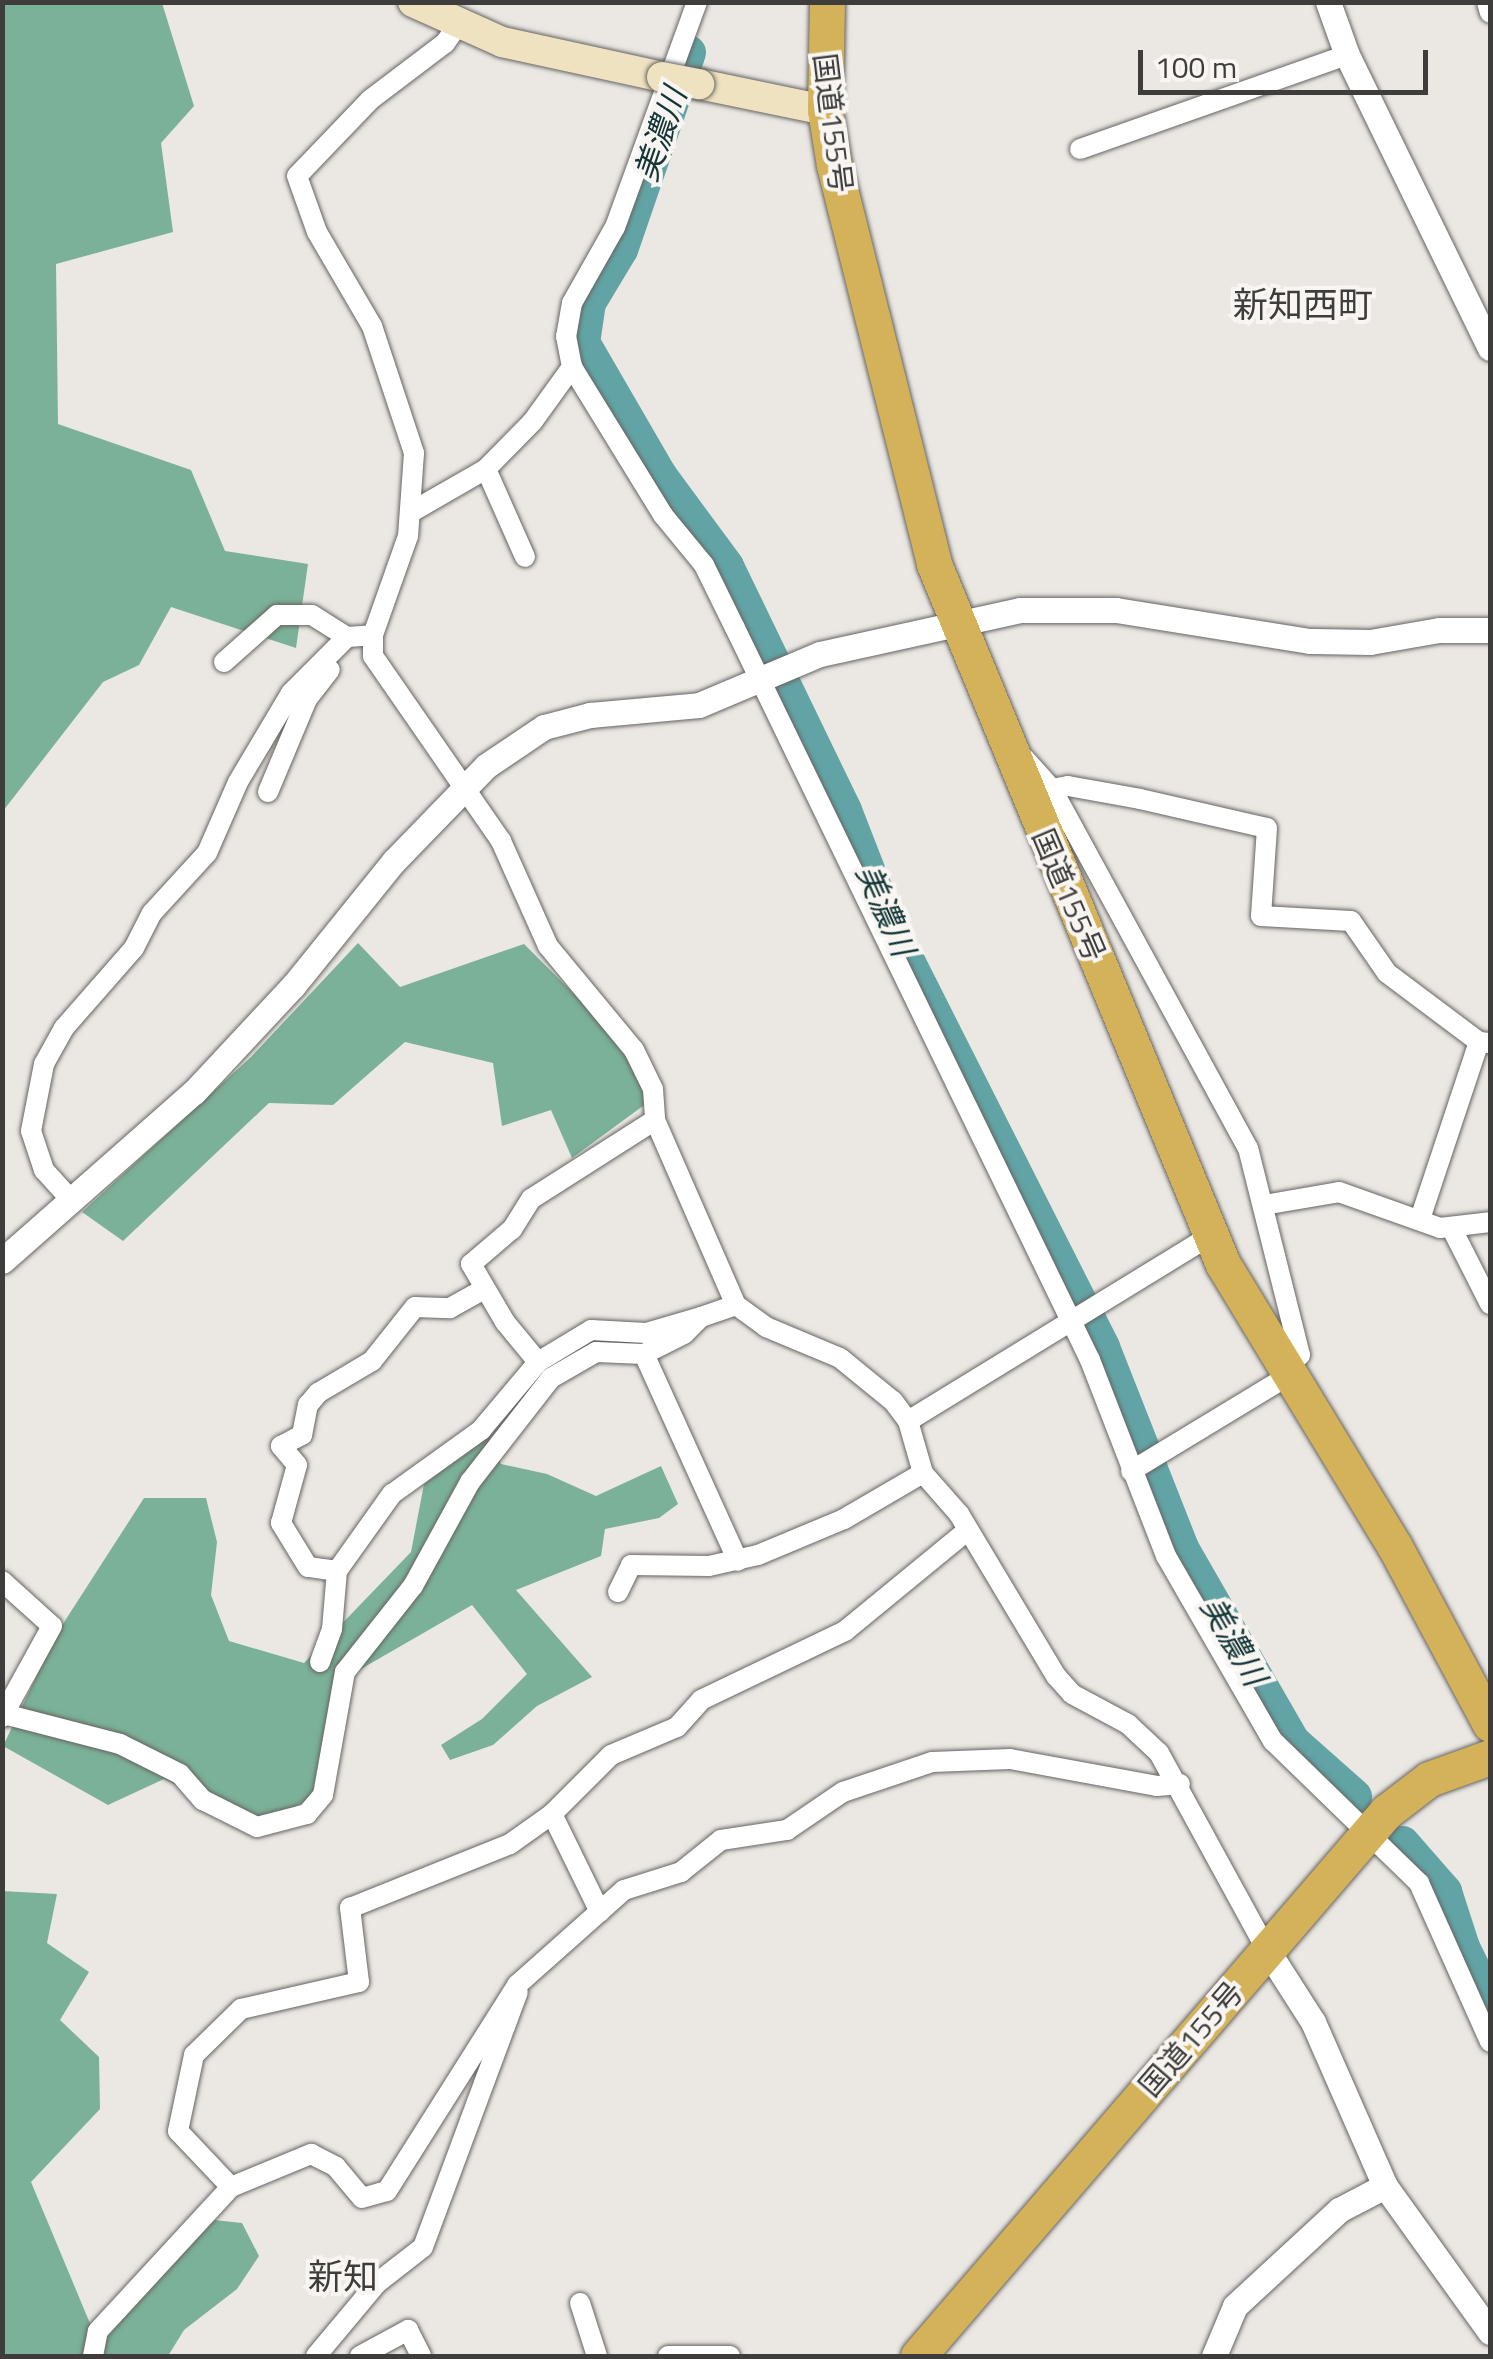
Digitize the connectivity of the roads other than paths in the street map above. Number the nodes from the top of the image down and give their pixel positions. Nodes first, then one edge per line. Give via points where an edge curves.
1 (413, 2) edge
2 (697, 2) edge
3 (827, 2) edge
4 (1328, 2) edge
5 (1487, 2) edge
6 (1490, 13) edge
7 (456, 26) junction
8 (1347, 55) junction
9 (663, 78) junction
10 (825, 110) junction
11 (1080, 149) dead end
12 (1490, 348) edge
13 (572, 367) junction
14 (486, 468) junction
15 (413, 511) junction
16 (526, 557) dead end
17 (957, 621) junction
18 (1490, 630) edge
19 (347, 637) junction
20 (372, 640) junction
21 (224, 662) dead end
22 (761, 680) junction
23 (1000, 732) junction
24 (1052, 789) junction
25 (268, 792) dead end
26 (462, 792) junction
27 (1485, 1042) edge
28 (655, 1120) junction
29 (72, 1201) junction
30 (1264, 1205) junction
31 (1420, 1218) junction
32 (1490, 1222) edge
33 (1452, 1230) junction
34 (1210, 1234) junction
35 (2, 1261) edge
36 (483, 1290) junction
37 (1490, 1304) edge
38 (736, 1305) junction
39 (701, 1317) junction
40 (1069, 1320) junction
41 (644, 1354) junction
42 (538, 1362) junction
43 (1286, 1373) junction
44 (908, 1421) junction
45 (1131, 1471) junction
46 (923, 1473) junction
47 (968, 1530) junction
48 (738, 1560) junction
49 (337, 1571) junction
50 (2, 1581) edge
51 (618, 1592) dead end
52 (320, 1662) dead end
53 (3, 1715) edge
54 (1490, 1724) edge
55 (1490, 1757) edge
56 (1180, 1784) junction
57 (552, 1814) junction
58 (1366, 1836) junction
59 (600, 1912) junction
60 (1267, 1950) junction
61 (517, 1985) junction
62 (1490, 2042) edge
63 (1385, 2186) junction
64 (231, 2187) junction
65 (580, 2304) dead end
66 (1490, 2332) edge
67 (92, 2356) edge
68 (316, 2356) edge
69 (360, 2356) edge
70 (421, 2356) edge
71 (597, 2356) edge
72 (668, 2356) edge
73 (730, 2356) edge
74 (918, 2356) edge
75 (1214, 2356) edge

1 - 7 main road
2 - 9 street
3 - 10 highway, 国道155号
4 - 8 street
5 - 6 street
7 - 9 main road
7 - 15 street via 370,100 297,176 317,232 372,326 414,453
8 - 11 street
8 - 12 street
9 - 10 main road, bridge
9 - 13 street via 615,227 572,303 566,336
10 - 17 highway, 国道155号 via 916,503
13 - 14 street via 533,421
13 - 22 street via 663,515 704,566
14 - 15 street
14 - 16 street
15 - 20 street via 394,589
17 - 18 street via 1020,610 1116,610 1310,641
17 - 22 street via 820,654
17 - 23 highway, 国道155号
19 - 20 street
19 - 21 street via 312,615 277,616
19 - 29 street via 291,693 230,798 207,853 152,913 134,948 81,1006 44,1064 31,1131 44,1170
20 - 25 street via 321,679
20 - 26 street
22 - 26 street via 700,705 590,714 544,727 511,745
22 - 40 street
23 - 24 street
23 - 34 highway, 国道155号
24 - 27 street via 1140,798 1266,828 1261,916 1350,921 1387,974
24 - 30 street via 1233,1117
26 - 28 street via 501,841 548,946 634,1050 653,1089
26 - 29 street via 394,860 244,1044
27 - 31 street
28 - 36 street via 531,1199 512,1230 471,1264
28 - 38 street
29 - 35 street
30 - 31 street via 1340,1192
30 - 43 street via 1300,1355
31 - 33 street
32 - 33 street
33 - 37 street
34 - 40 street
34 - 43 highway, 国道155号
36 - 42 street
36 - 49 street via 450,1308 415,1308 372,1361 318,1393 308,1405 302,1435 281,1446 297,1465 281,1523 308,1566
38 - 39 street
38 - 44 street via 865,1374
39 - 41 street via 684,1334
39 - 42 street via 646,1334 591,1330
40 - 44 street
40 - 45 street
41 - 48 street
41 - 53 street via 596,1352 567,1366 470,1482 414,1586 344,1672 323,1795 307,1814 257,1828 203,1800 180,1774 120,1744
42 - 49 street via 481,1430 392,1494
43 - 45 street via 1159,1460
43 - 54 highway, 国道155号 via 1394,1546
44 - 46 street
45 - 58 street via 1166,1556 1250,1709 1289,1761
46 - 47 street
46 - 48 street via 844,1519
47 - 56 street via 1056,1676 1072,1694 1142,1734
47 - 57 street via 845,1632 701,1700 677,1727 611,1755
48 - 51 street via 662,1570 630,1565
49 - 52 street via 332,1628
50 - 53 street via 52,1626
55 - 58 highway, 国道155号 via 1429,1779
56 - 59 street via 1157,1786 1022,1760 932,1762 843,1792 786,1830 720,1840 681,1872 624,1890
56 - 60 street
57 - 59 street
57 - 64 street via 488,1855 350,1908 359,1982 241,2009 206,2040 194,2055 178,2131
58 - 60 highway, 国道155号
58 - 62 street via 1419,1883
59 - 61 street
60 - 63 street via 1313,2022
60 - 74 highway, 国道155号
61 - 64 street via 387,2191 362,2198 336,2167 311,2154
61 - 68 street via 519,2000 423,2247 377,2283
63 - 66 street
63 - 75 street via 1340,2210 1234,2306
64 - 67 street via 98,2332
65 - 71 street
69 - 70 street via 408,2330
72 - 73 street

